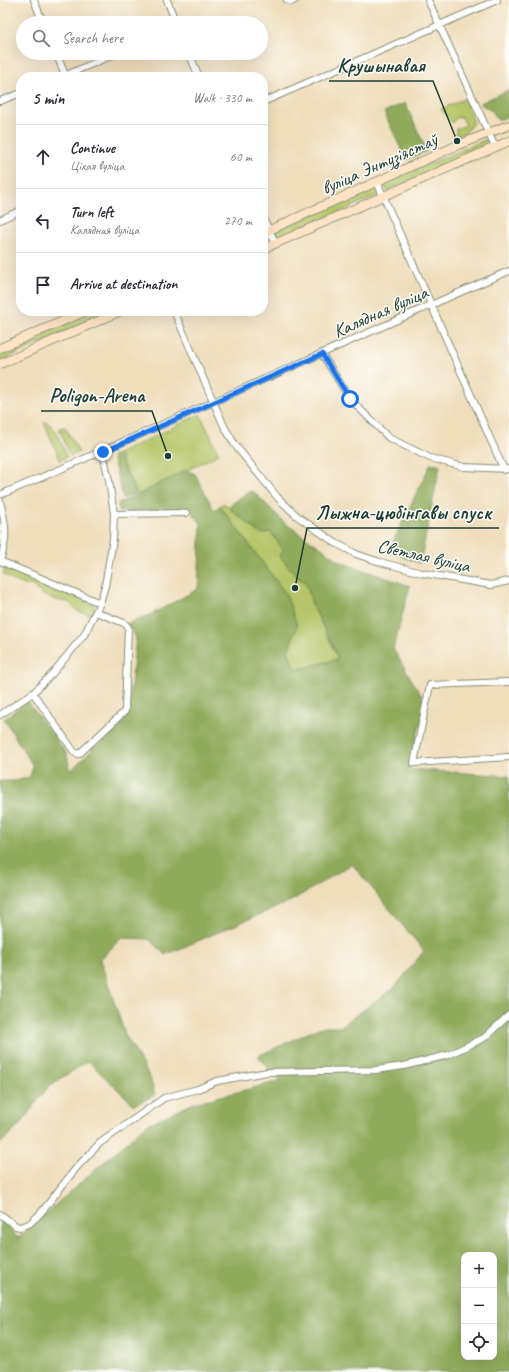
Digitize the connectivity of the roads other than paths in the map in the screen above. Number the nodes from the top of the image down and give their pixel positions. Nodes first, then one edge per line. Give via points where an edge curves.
1 (34, 0) edge
2 (167, 0) edge
3 (287, 0) edge
4 (295, 0) edge
5 (428, 0) edge
6 (497, 0) edge
7 (40, 16) edge
8 (173, 16) edge
9 (439, 25) junction
10 (58, 60) edge
11 (102, 60) edge
12 (192, 60) edge
13 (62, 72) edge
14 (75, 72) edge
15 (197, 72) edge
16 (16, 95) edge
17 (268, 100) edge
18 (0, 102) edge
19 (509, 125) edge
20 (489, 133) junction
21 (509, 141) edge
22 (495, 147) junction
23 (378, 182) junction
24 (384, 196) junction
25 (16, 212) edge
26 (0, 220) edge
27 (268, 231) edge
28 (268, 234) edge
29 (276, 244) junction
30 (268, 247) edge
31 (509, 271) edge
32 (432, 304) junction
33 (74, 316) edge
34 (110, 316) edge
35 (176, 316) edge
36 (0, 348) edge
37 (322, 354) junction
38 (0, 364) edge
39 (213, 402) junction
40 (103, 452) junction
41 (507, 470) edge
42 (0, 495) edge
43 (0, 501) edge
44 (114, 514) junction
45 (186, 514) dead end
46 (0, 561) edge
47 (509, 582) edge
48 (100, 603) junction
49 (96, 612) junction
50 (509, 682) edge
51 (33, 694) junction
52 (0, 715) edge
53 (509, 757) edge
54 (509, 1015) edge
55 (0, 1214) edge

1 - 7 street
2 - 8 street
3 - 4 street
5 - 9 street
6 - 9 street
9 - 17 street
9 - 20 street
10 - 13 street
11 - 14 street
12 - 15 street
16 - 18 street
19 - 20 street, вуліца Энтузіястаў
20 - 22 street
20 - 23 street, вуліца Энтузіястаў
21 - 22 street, вуліца Энтузіястаў
22 - 24 street, вуліца Энтузіястаў
23 - 24 street
23 - 27 street, вуліца Энтузіястаў
24 - 29 street, вуліца Энтузіястаў
24 - 32 street
25 - 26 street
28 - 29 street
29 - 30 street, вуліца Энтузіястаў
31 - 32 street, Калядная вуліца
32 - 37 street, Калядная вуліца
32 - 41 street
33 - 36 street
34 - 38 street
35 - 39 street, Светлая вуліца
37 - 39 street, Калядная вуліца
37 - 41 street via 350,399 389,438 436,460 464,467
39 - 40 street, Калядная вуліца
39 - 47 street, Светлая вуліца via 235,445 278,498 297,516 334,542 356,554 422,573 491,585
40 - 42 street, Калядная вуліца
40 - 44 street
43 - 46 street via 6,538
44 - 45 street
44 - 48 street via 113,539
46 - 48 street
48 - 49 street
49 - 51 street via 84,635
49 - 51 street via 128,627 125,711 79,754 75,753
50 - 53 street via 430,685 414,763
51 - 52 street
54 - 55 street via 484,1038 448,1055 382,1069 267,1072 217,1081 164,1098 100,1143 30,1224 16,1226

